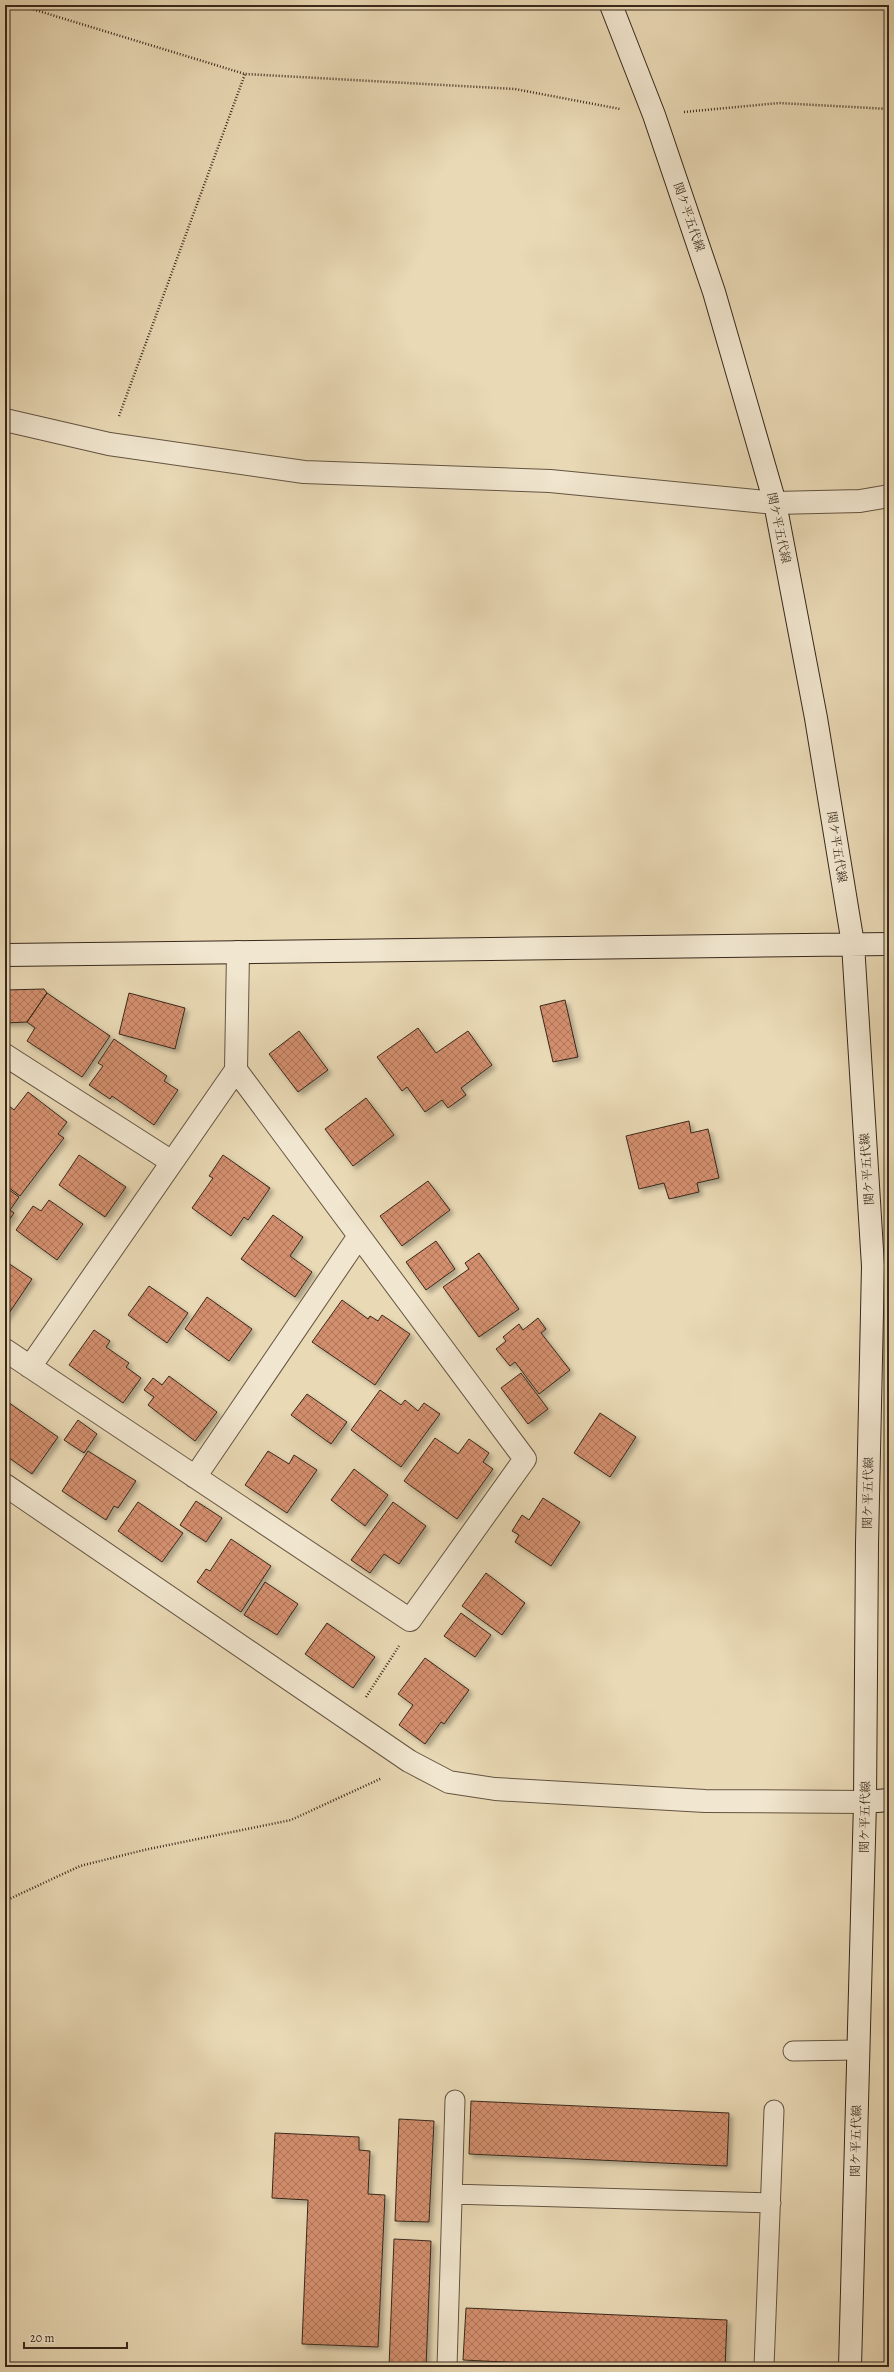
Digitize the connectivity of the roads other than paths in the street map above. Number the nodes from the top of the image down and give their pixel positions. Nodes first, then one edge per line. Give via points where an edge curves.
1 (611, 5) edge
2 (5, 420) edge
3 (889, 496) edge
4 (775, 503) junction
5 (853, 944) junction
6 (889, 944) edge
7 (238, 952) junction
8 (5, 955) edge
9 (5, 1054) edge
10 (236, 1070) junction
11 (172, 1162) junction
12 (359, 1236) junction
13 (5, 1350) edge
14 (30, 1367) junction
15 (195, 1477) junction
16 (5, 1485) edge
17 (889, 1800) edge
18 (865, 1802) junction
19 (858, 2050) junction
20 (793, 2051) dead end
21 (455, 2100) dead end
22 (774, 2110) dead end
23 (452, 2194) junction
24 (771, 2203) junction
25 (447, 2367) edge
26 (764, 2367) edge
27 (850, 2367) edge

1 - 4 street, 関ケ平五代線 via 654,115 714,292
2 - 4 street via 109,444 304,472 550,481
3 - 4 street via 860,501
4 - 5 street, 関ケ平五代線 via 816,718
5 - 6 street
5 - 7 street
5 - 18 street, 関ケ平五代線 via 873,1266
7 - 8 street
7 - 10 street
9 - 11 street
10 - 11 street
10 - 12 street
11 - 14 street
12 - 15 street
12 - 15 street via 525,1459 410,1620
13 - 14 street
14 - 15 street
16 - 18 street via 409,1761 449,1782 495,1789 705,1801
17 - 18 street
18 - 19 street, 関ケ平五代線
19 - 20 lane
19 - 27 street, 関ケ平五代線
21 - 23 lane
22 - 24 lane
23 - 24 lane
23 - 25 lane
24 - 26 lane

